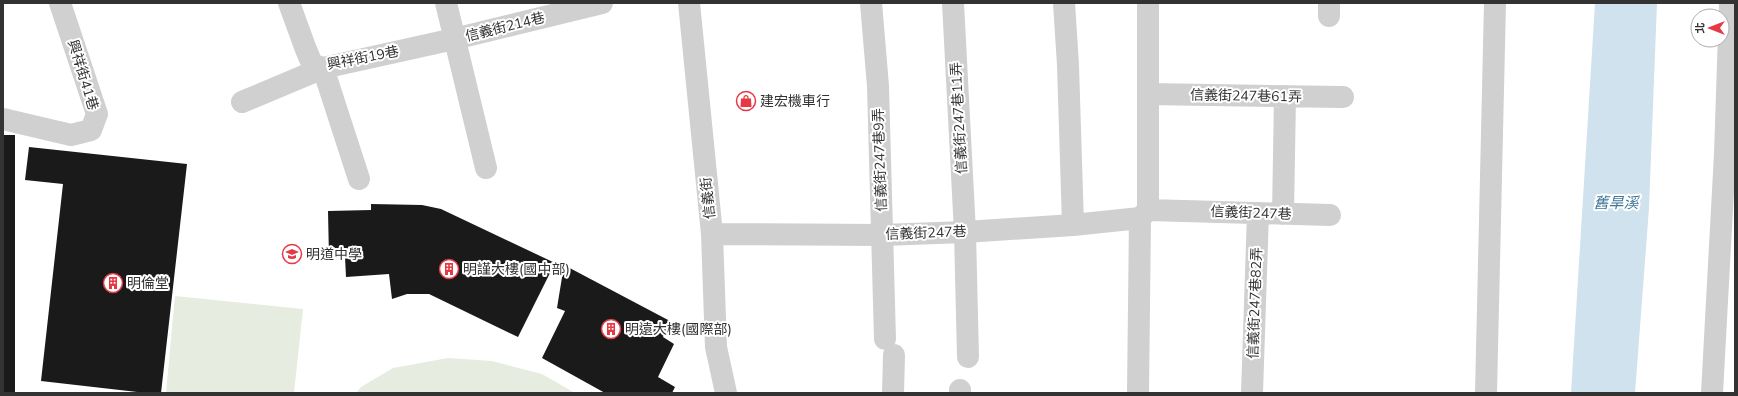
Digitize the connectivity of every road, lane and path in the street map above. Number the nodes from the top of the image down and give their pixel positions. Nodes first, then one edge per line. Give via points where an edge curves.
1 (60, 3) edge
2 (289, 3) edge
3 (446, 3) edge
4 (602, 3) edge
5 (689, 3) edge
6 (871, 3) edge
7 (952, 3) edge
8 (1064, 3) edge
9 (1148, 3) edge
10 (1495, 3) edge
11 (1730, 3) edge
12 (454, 39) junction
13 (323, 68) junction
14 (1148, 94) junction
15 (1285, 96) junction
16 (1344, 97) dead end
17 (242, 102) dead end
18 (3, 119) edge
19 (486, 168) dead end
20 (359, 179) dead end
21 (1258, 213) junction
22 (1144, 214) junction
23 (1283, 214) junction
24 (1330, 215) dead end
25 (1073, 225) junction
26 (965, 232) junction
27 (712, 234) junction
28 (882, 234) junction
29 (968, 357) dead end
30 (726, 393) edge
31 (893, 393) edge
32 (1138, 393) edge
33 (1252, 393) edge
34 (1486, 393) edge
35 (1712, 393) edge

1 - 18 street, 興祥街41巷 via 97,114 91,130 71,135
2 - 13 street, 興祥街19巷 via 312,64
3 - 12 street
4 - 12 street, 信義街214巷
5 - 27 street, 信義街
6 - 28 street, 信義街247巷9弄 via 878,86
7 - 26 street, 信義街247巷11弄
8 - 25 street
9 - 14 street
10 - 34 street
11 - 35 street via 1726,154
12 - 13 street, 興祥街19巷
12 - 19 street
13 - 17 street
13 - 20 street
14 - 15 street, 信義街247巷61弄
14 - 22 street
15 - 16 street, 信義街247巷61弄
15 - 23 street
21 - 22 street, 信義街247巷
21 - 23 street, 信義街247巷
21 - 33 street, 信義街247巷82弄
22 - 25 street, 信義街247巷
22 - 32 street
23 - 24 street, 信義街247巷
25 - 26 street, 信義街247巷
26 - 28 street, 信義街247巷
26 - 29 street, 信義街247巷11弄
27 - 28 street, 信義街247巷
27 - 30 street, 信義街 via 716,347
28 - 31 street, 信義街247巷9弄

